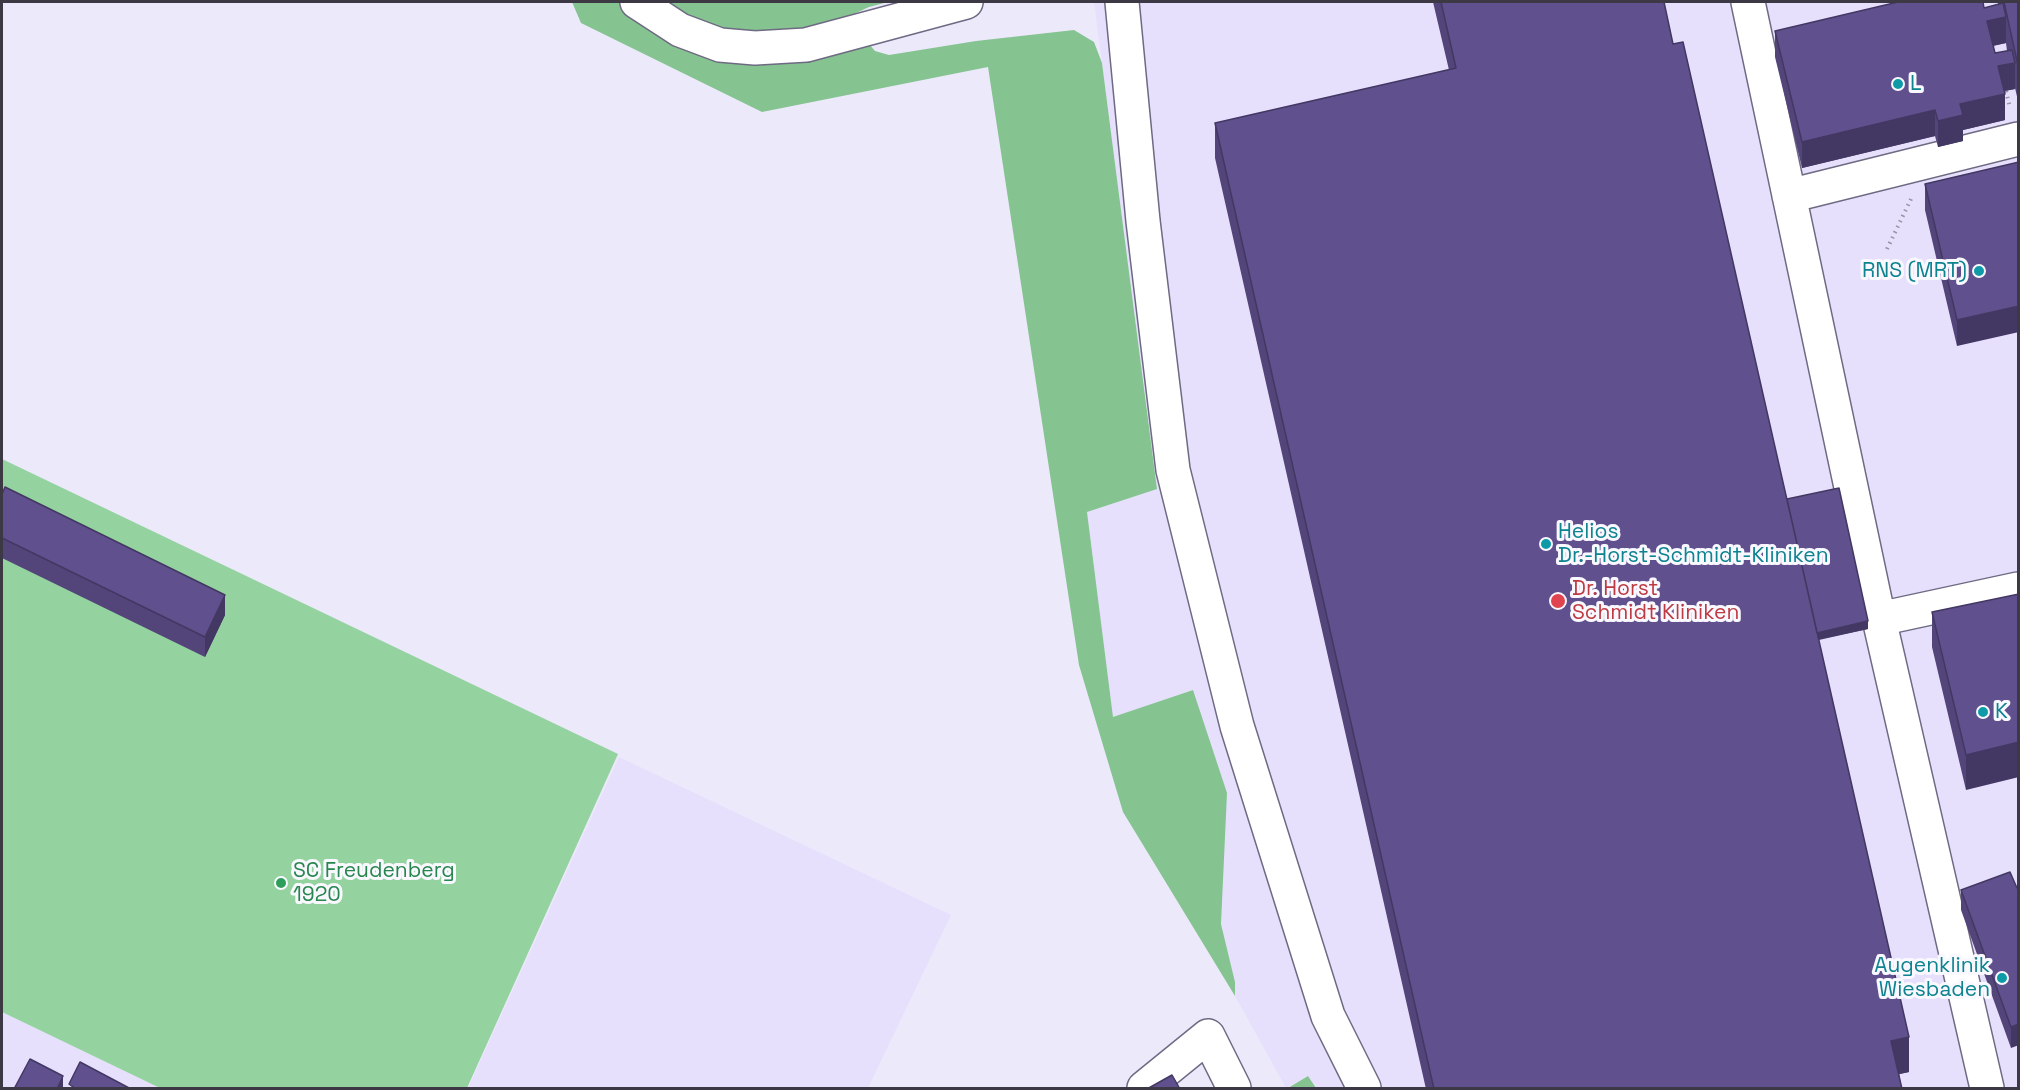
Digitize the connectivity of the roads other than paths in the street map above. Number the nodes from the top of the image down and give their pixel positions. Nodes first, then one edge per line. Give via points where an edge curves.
1 (637, 2) edge
2 (966, 2) edge
3 (1122, 2) edge
4 (1748, 2) edge
5 (2019, 139) edge
6 (1789, 196) junction
7 (2019, 589) edge
8 (1879, 619) junction
9 (1144, 1089) edge
10 (1234, 1089) edge
11 (1364, 1089) edge
12 (1987, 1089) edge

1 - 2 lane via 680,30 720,45 755,48 806,45
3 - 11 lane via 1173,470 1240,737 1328,1016
4 - 6 lane
5 - 6 lane
6 - 8 lane
7 - 8 lane
8 - 12 lane
9 - 10 lane via 1208,1036

